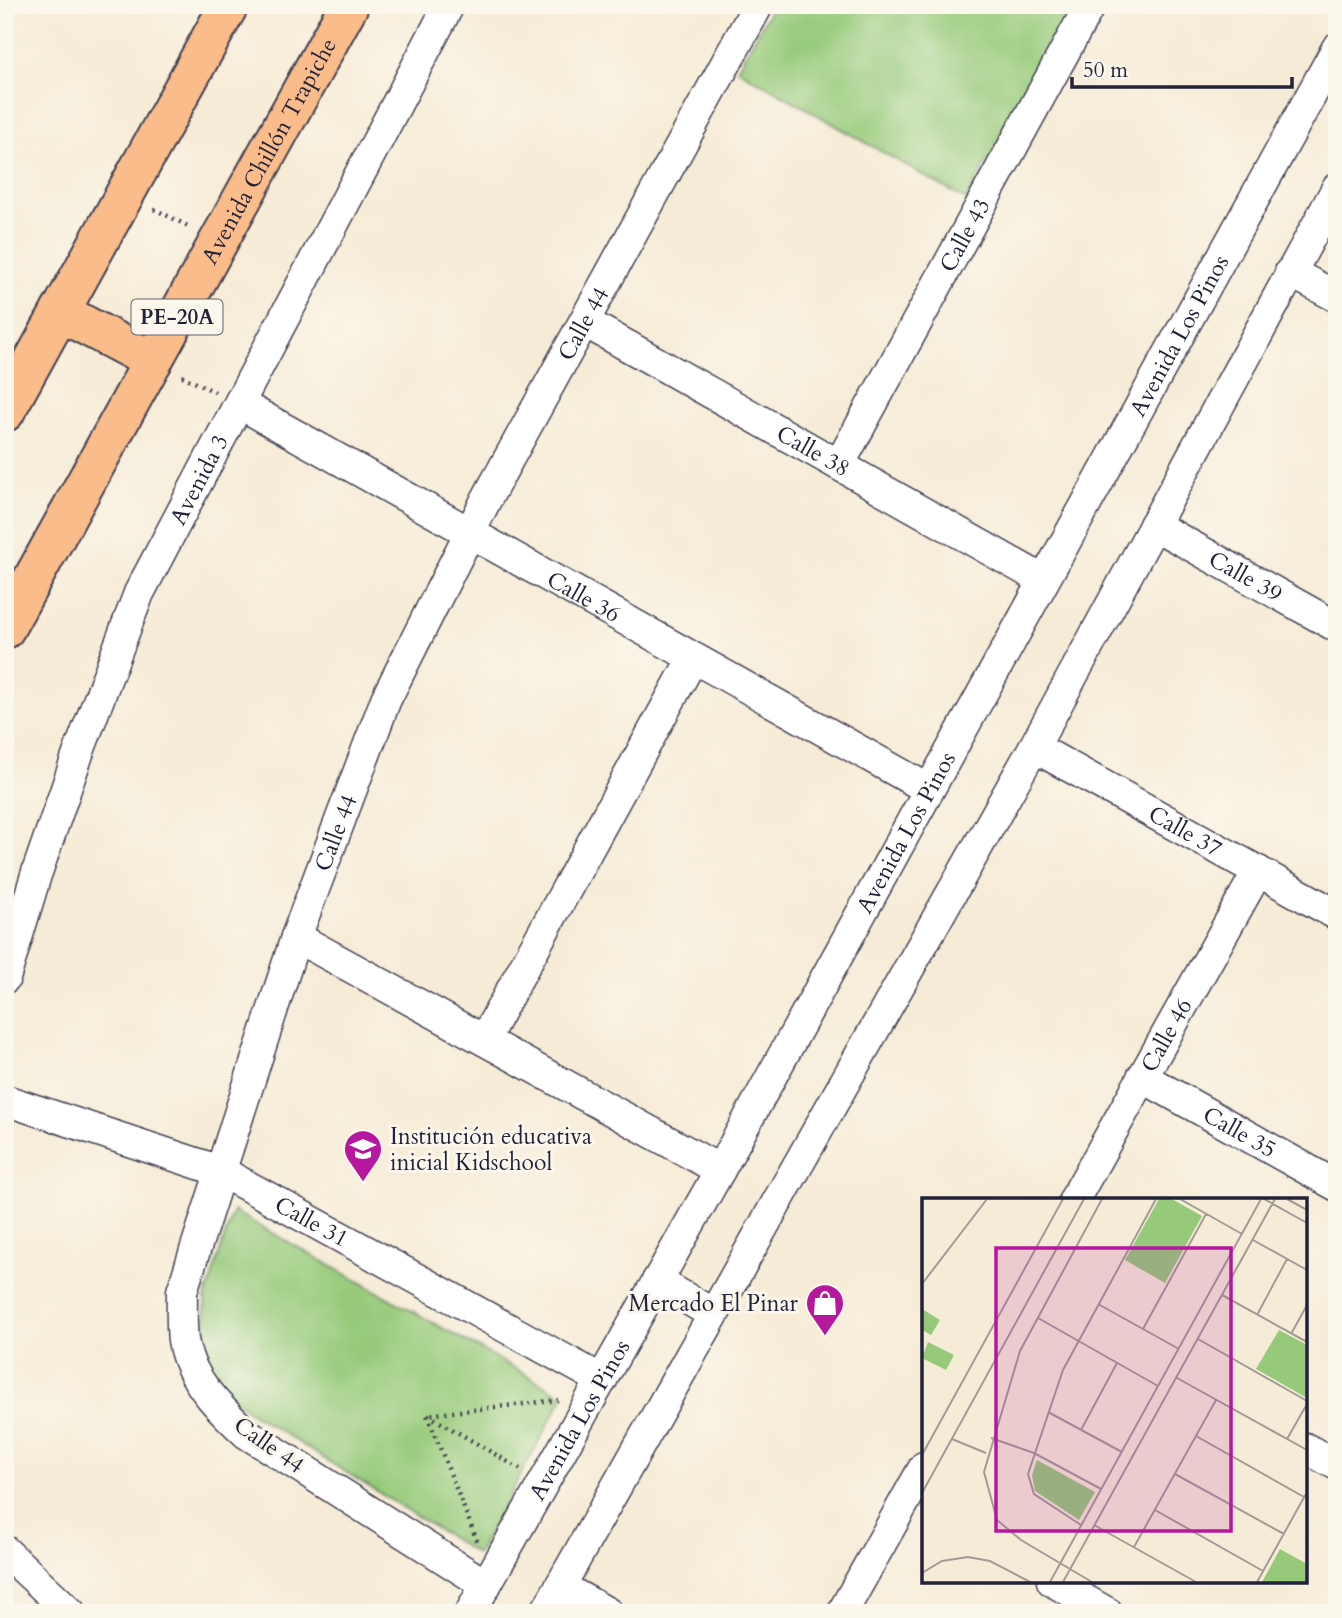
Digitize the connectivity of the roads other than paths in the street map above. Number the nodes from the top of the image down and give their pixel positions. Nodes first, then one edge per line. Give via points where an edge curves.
1 (229, 5) edge
2 (349, 5) edge
3 (449, 5) edge
4 (758, 5) edge
5 (1090, 5) edge
6 (1337, 48) edge
7 (1337, 188) edge
8 (1290, 272) junction
9 (1337, 298) edge
10 (60, 313) junction
11 (585, 322) junction
12 (153, 361) junction
13 (240, 404) junction
14 (5, 412) edge
15 (839, 465) junction
16 (1154, 524) junction
17 (469, 533) junction
18 (1043, 579) junction
19 (1337, 627) edge
20 (5, 629) edge
21 (693, 658) junction
22 (1034, 747) junction
23 (928, 789) junction
24 (1258, 871) junction
25 (1337, 915) edge
26 (296, 937) junction
27 (5, 978) edge
28 (484, 1040) junction
29 (1142, 1077) junction
30 (5, 1100) edge
31 (720, 1170) junction
32 (220, 1171) junction
33 (1337, 1186) edge
34 (1075, 1198) edge
35 (657, 1281) junction
36 (713, 1314) junction
37 (602, 1380) junction
38 (1307, 1449) edge
39 (1337, 1465) edge
40 (922, 1475) edge
41 (915, 1504) edge
42 (5, 1551) edge
43 (1056, 1583) edge
44 (486, 1585) junction
45 (560, 1586) junction
46 (71, 1613) edge
47 (470, 1613) edge
48 (545, 1613) edge
49 (608, 1613) edge
50 (842, 1613) edge
51 (1108, 1613) edge

1 - 10 main road
2 - 12 main road, Avenida Chillón Trapiche / PE-20A
3 - 13 street, Avenida 3
4 - 11 street, Calle 44
5 - 15 street, Calle 43
6 - 18 street, Avenida Los Pinos
7 - 8 street
8 - 9 street
8 - 16 street
10 - 12 main road
10 - 14 main road
11 - 15 street, Calle 38
11 - 17 street, Calle 44
12 - 20 main road, Avenida Chillón Trapiche / PE-20A
13 - 17 street, Calle 36
13 - 27 street, Avenida 3 via 139,593 40,863
15 - 18 street, Calle 38
16 - 19 street, Calle 39
16 - 22 street
17 - 21 street, Calle 36
17 - 26 street, Calle 44 via 386,699
18 - 23 street, Avenida Los Pinos
21 - 23 street, Calle 36
21 - 28 street
22 - 24 street, Calle 37
22 - 36 street
23 - 31 street, Avenida Los Pinos
24 - 25 street, Calle 37
24 - 29 street, Calle 46
26 - 28 street
26 - 32 street, Calle 44
28 - 31 street
29 - 33 street, Calle 35
29 - 34 street, Calle 46
30 - 32 street, Calle 31
31 - 35 street, Avenida Los Pinos
32 - 37 street, Calle 31
32 - 44 street, Calle 44 via 182,1291 183,1342 194,1373 216,1405 246,1433
35 - 36 street
35 - 37 street, Avenida Los Pinos
36 - 45 street
37 - 44 street, Avenida Los Pinos
38 - 39 street
40 - 41 street
41 - 50 street
42 - 46 street
43 - 51 street
44 - 47 street, Avenida Los Pinos
45 - 48 street
45 - 49 street

